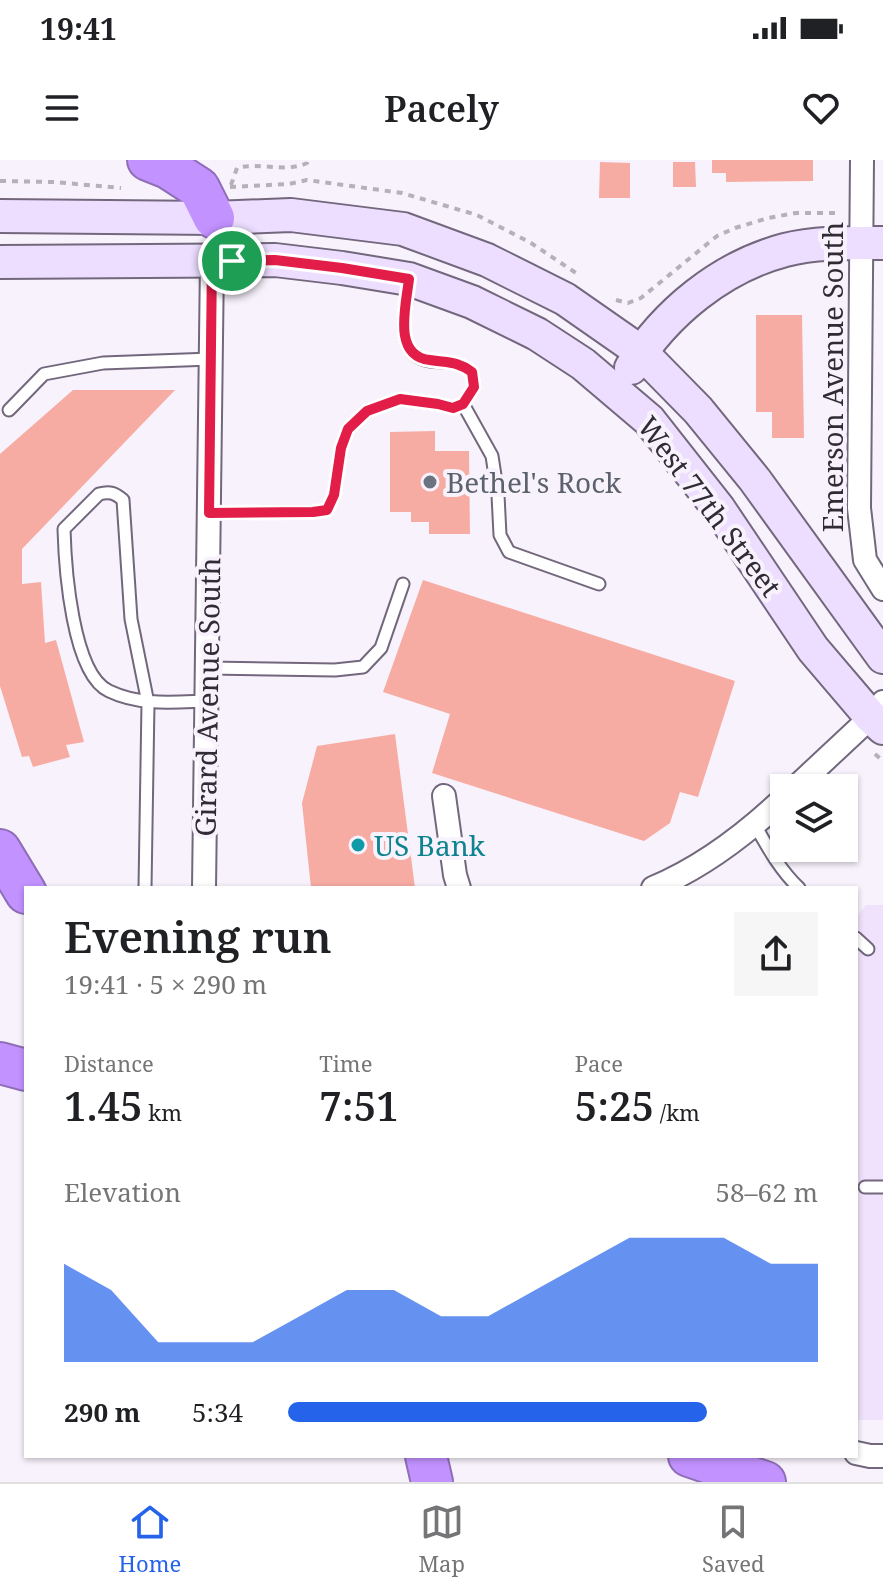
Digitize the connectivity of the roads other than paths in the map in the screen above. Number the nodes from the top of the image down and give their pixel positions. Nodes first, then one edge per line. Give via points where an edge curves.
1 (862, 160) edge
2 (140, 175) edge
3 (222, 202) junction
4 (0, 216) edge
5 (869, 234) edge
6 (212, 261) junction
7 (0, 262) edge
8 (409, 279) junction
9 (641, 352) junction
10 (211, 359) junction
11 (617, 391) junction
12 (463, 404) junction
13 (9, 410) dead end
14 (209, 513) junction
15 (403, 584) dead end
16 (599, 584) dead end
17 (883, 589) edge
18 (883, 657) edge
19 (208, 668) junction
20 (207, 701) junction
21 (148, 703) junction
22 (878, 725) edge
23 (813, 774) edge
24 (444, 796) dead end
25 (770, 811) edge
26 (755, 825) junction
27 (0, 850) edge
28 (145, 886) edge
29 (204, 886) edge
30 (458, 886) edge
31 (658, 886) edge
32 (797, 886) edge
33 (24, 890) edge
34 (858, 940) edge
35 (868, 949) dead end
36 (0, 1063) edge
37 (24, 1069) edge
38 (865, 1187) dead end
39 (883, 1187) edge
40 (858, 1453) edge
41 (883, 1456) edge
42 (426, 1458) edge
43 (695, 1458) edge
44 (432, 1482) edge
45 (765, 1482) edge

1 - 5 street, Emerson Avenue South
2 - 3 highway via 168,168
3 - 4 street, West 77th Street
3 - 6 street, Girard Avenue South
3 - 9 street, West 77th Street via 403,229 487,260 565,299
5 - 9 street via 784,251 739,268 680,309
5 - 17 street, Emerson Avenue South via 859,508 865,560
6 - 7 street, West 77th Street
6 - 8 street, West 77th Street via 275,260
6 - 10 street, Girard Avenue South
8 - 11 street, West 77th Street via 537,334
8 - 12 lane via 403,334 413,354 422,359 461,364 472,372 474,387
9 - 11 street
9 - 18 street, West 77th Street via 755,480
10 - 13 lane via 103,363 44,374
10 - 14 street, Girard Avenue South
11 - 22 street, West 77th Street via 678,455 813,649
12 - 14 lane via 453,408 400,399 367,411 348,429 327,510
12 - 16 lane via 492,456 500,535 509,552
14 - 19 street, Girard Avenue South
15 - 19 lane via 381,648 363,667
19 - 20 street, Girard Avenue South
20 - 21 lane
20 - 29 street, Girard Avenue South
21 - 21 lane via 131,619 123,500 107,492 64,529 73,618 87,667 106,690
21 - 28 lane
22 - 23 street
24 - 30 street
25 - 26 street
26 - 31 street
26 - 32 lane
27 - 33 highway
34 - 35 lane
36 - 37 highway
38 - 39 lane
40 - 41 street
42 - 44 highway
43 - 45 highway

